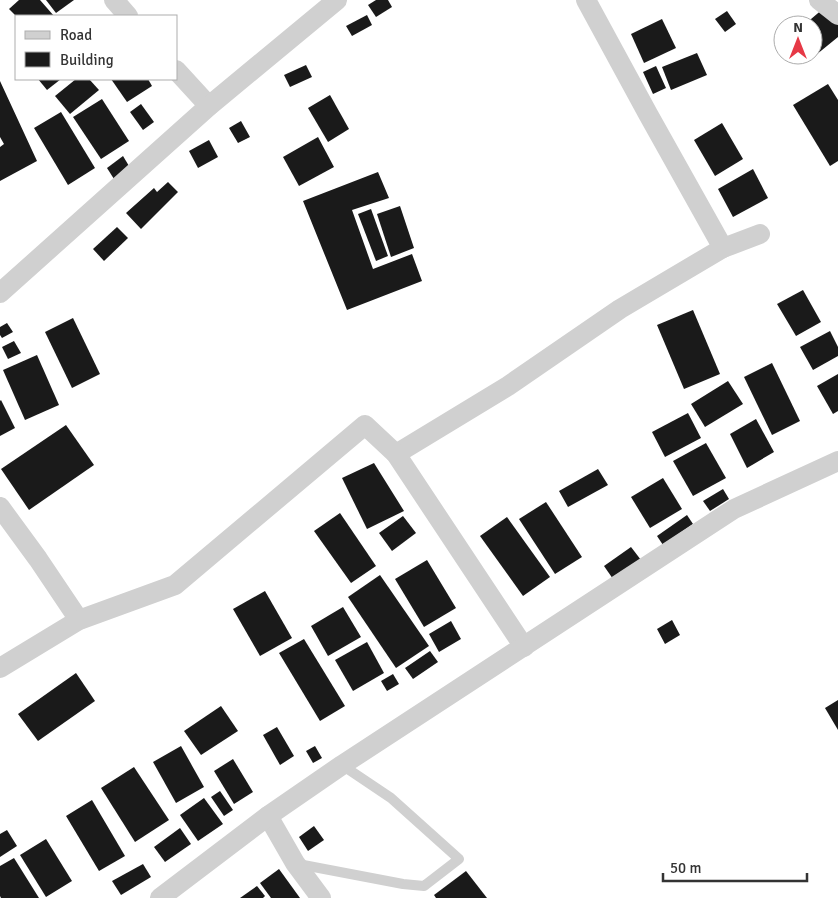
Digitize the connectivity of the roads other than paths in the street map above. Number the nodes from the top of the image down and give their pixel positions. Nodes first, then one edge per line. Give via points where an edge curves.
1 (114, 0) edge
2 (337, 0) edge
3 (586, 0) edge
4 (819, 0) edge
5 (127, 15) edge
6 (838, 15) edge
7 (178, 72) edge
8 (209, 106) junction
9 (760, 234) dead end
10 (723, 248) junction
11 (0, 294) edge
12 (396, 454) junction
13 (838, 461) edge
14 (0, 507) edge
15 (80, 620) junction
16 (524, 647) junction
17 (0, 668) edge
18 (342, 765) junction
19 (268, 816) junction
20 (295, 863) junction
21 (160, 898) edge
22 (321, 898) edge

1 - 5 street
2 - 8 street
3 - 10 street
4 - 6 street
7 - 8 street
8 - 11 street
9 - 10 street
10 - 12 street via 620,309 508,386
12 - 15 street via 365,425 174,585
12 - 16 street
13 - 16 street via 734,509
14 - 15 street
15 - 17 street
16 - 18 street
18 - 19 street
18 - 20 lane via 391,798 459,859 424,886
19 - 20 street
19 - 21 street
20 - 22 street

